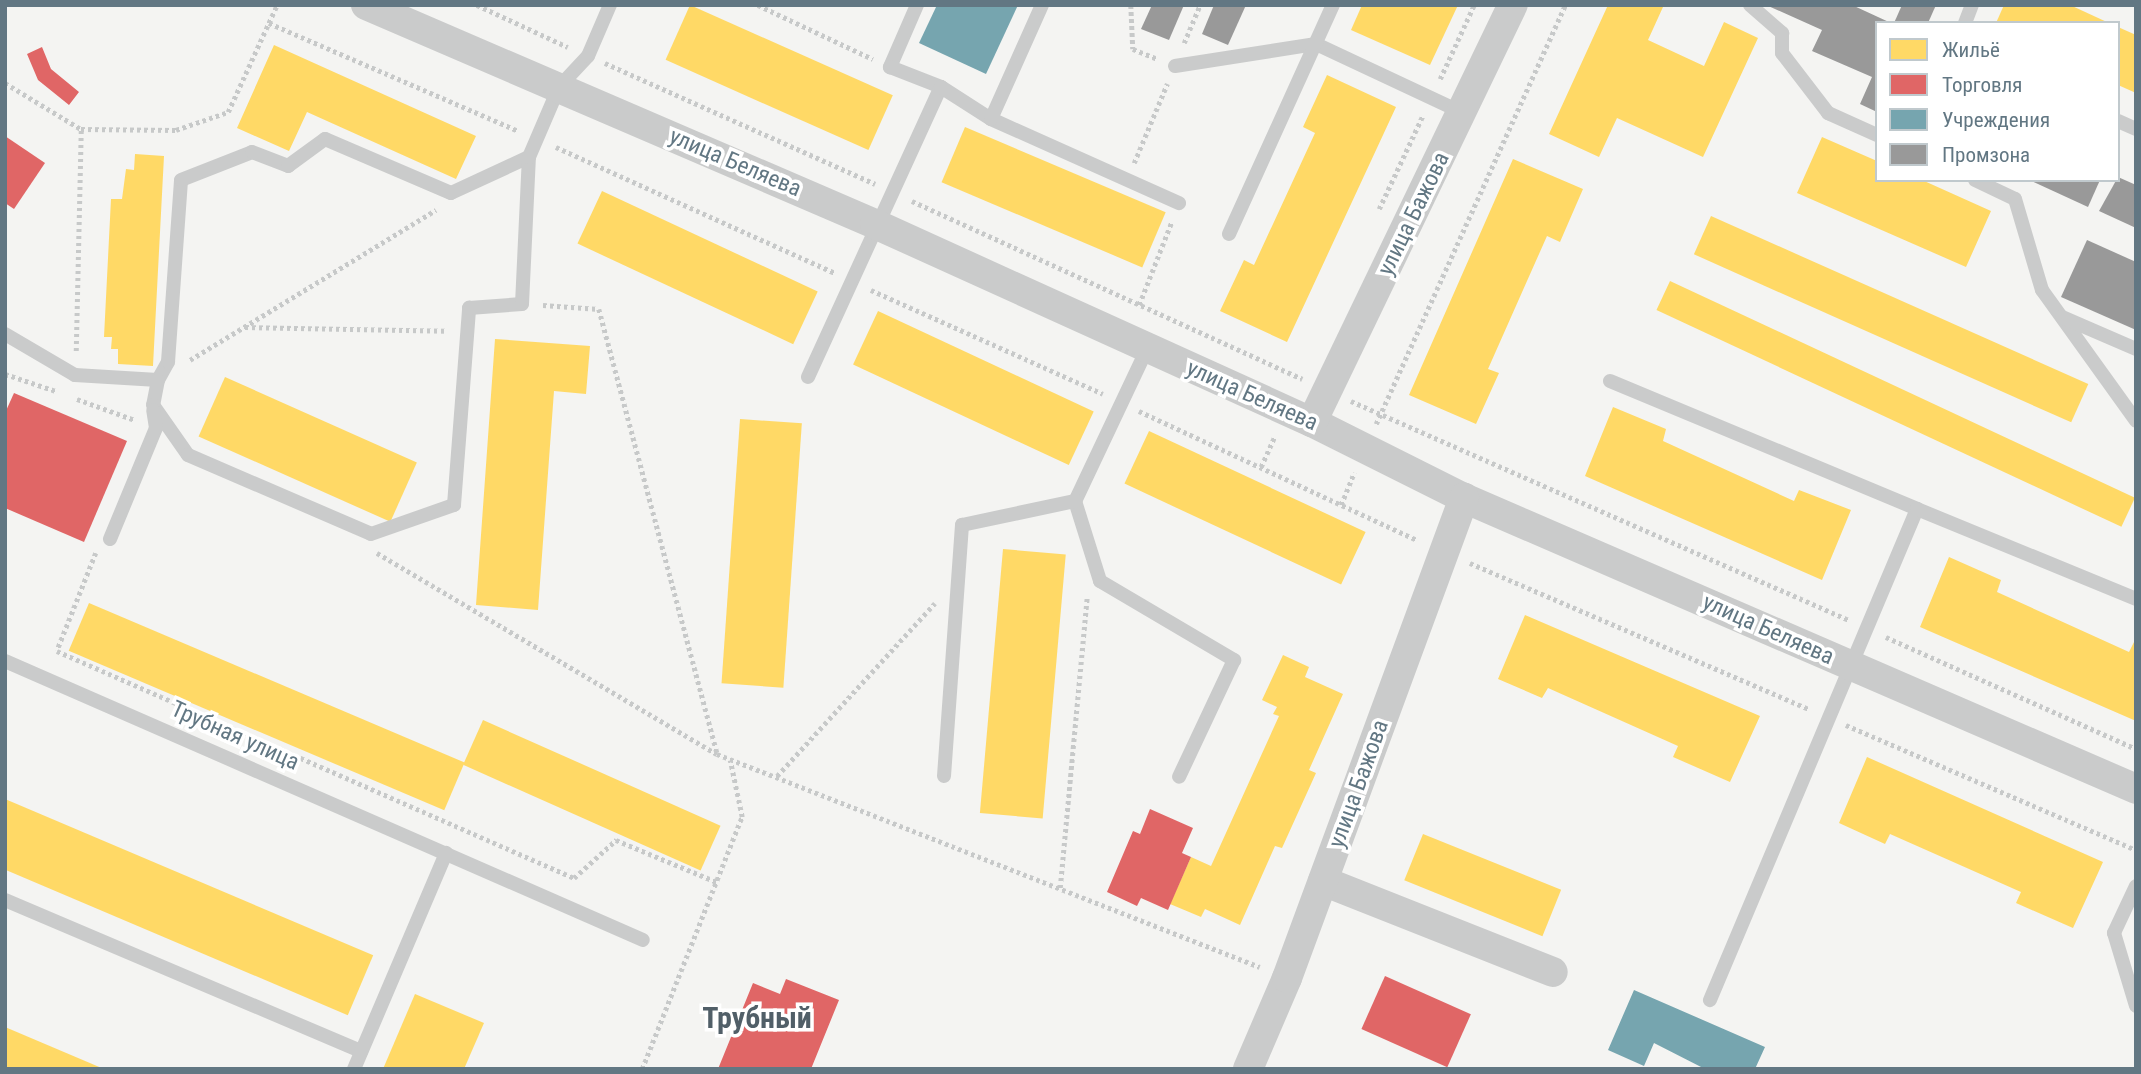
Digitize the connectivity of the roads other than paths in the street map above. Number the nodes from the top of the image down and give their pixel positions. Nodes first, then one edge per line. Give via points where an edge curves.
1 (366, 5) edge
2 (610, 5) edge
3 (917, 5) edge
4 (1042, 5) edge
5 (1333, 5) edge
6 (1513, 5) edge
7 (1750, 5) edge
8 (1316, 44) junction
9 (1175, 65) road end
10 (559, 87) junction
11 (942, 87) junction
12 (1464, 114) junction
13 (991, 119) junction
14 (2120, 122) edge
15 (2136, 129) edge
16 (1875, 134) edge
17 (529, 157) junction
18 (1979, 182) edge
19 (1179, 203) road end
20 (875, 224) junction
21 (1229, 233) dead end
22 (2061, 317) junction
23 (5, 334) edge
24 (1147, 349) junction
25 (2136, 349) edge
26 (808, 377) dead end
27 (158, 380) junction
28 (1610, 381) dead end
29 (153, 405) junction
30 (2136, 421) edge
31 (1312, 422) junction
32 (1464, 498) junction
33 (1075, 501) junction
34 (1917, 509) junction
35 (110, 539) dead end
36 (2136, 599) edge
37 (5, 661) edge
38 (1853, 668) junction
39 (944, 776) dead end
40 (1179, 778) dead end
41 (2136, 789) edge
42 (446, 853) junction
43 (1323, 881) junction
44 (2136, 886) edge
45 (5, 900) edge
46 (643, 940) dead end
47 (1553, 972) dead end
48 (1710, 1000) dead end
49 (2136, 1006) edge
50 (361, 1051) junction
51 (354, 1069) edge
52 (1248, 1069) edge

1 - 10 street, улица Беляева
2 - 10 lane via 588,56
3 - 11 lane via 890,67
4 - 13 lane
5 - 8 lane
6 - 12 street, улица Бажова
7 - 16 lane via 1782,33 1782,53 1828,113
8 - 9 lane
8 - 12 lane
8 - 21 lane
10 - 17 lane
10 - 20 street, улица Беляева
11 - 13 lane
11 - 20 lane
12 - 31 street, улица Бажова
13 - 19 lane
14 - 15 lane
17 - 27 lane via 451,193 325,139 288,166 252,152 181,180 168,362
17 - 29 lane via 522,304 469,308 454,505 371,534 188,455
18 - 22 lane via 2015,199 2042,290
20 - 24 street, улица Беляева
20 - 26 lane
22 - 25 lane
22 - 30 lane
23 - 27 lane via 75,375
24 - 31 street, улица Беляева
24 - 33 lane
27 - 29 lane
28 - 34 lane
29 - 35 lane via 156,428
31 - 32 street, улица Беляева
32 - 38 street, улица Беляева
32 - 43 street, улица Бажова
33 - 39 lane via 962,525
33 - 40 lane via 1100,581 1234,660
34 - 36 lane
34 - 38 lane
37 - 42 lane, Трубная улица
38 - 41 street, улица Беляева
38 - 48 lane
42 - 46 lane, Трубная улица
42 - 50 lane
43 - 47 street
43 - 52 street, улица Бажова
44 - 49 lane via 2114,933
45 - 50 lane
50 - 51 lane

